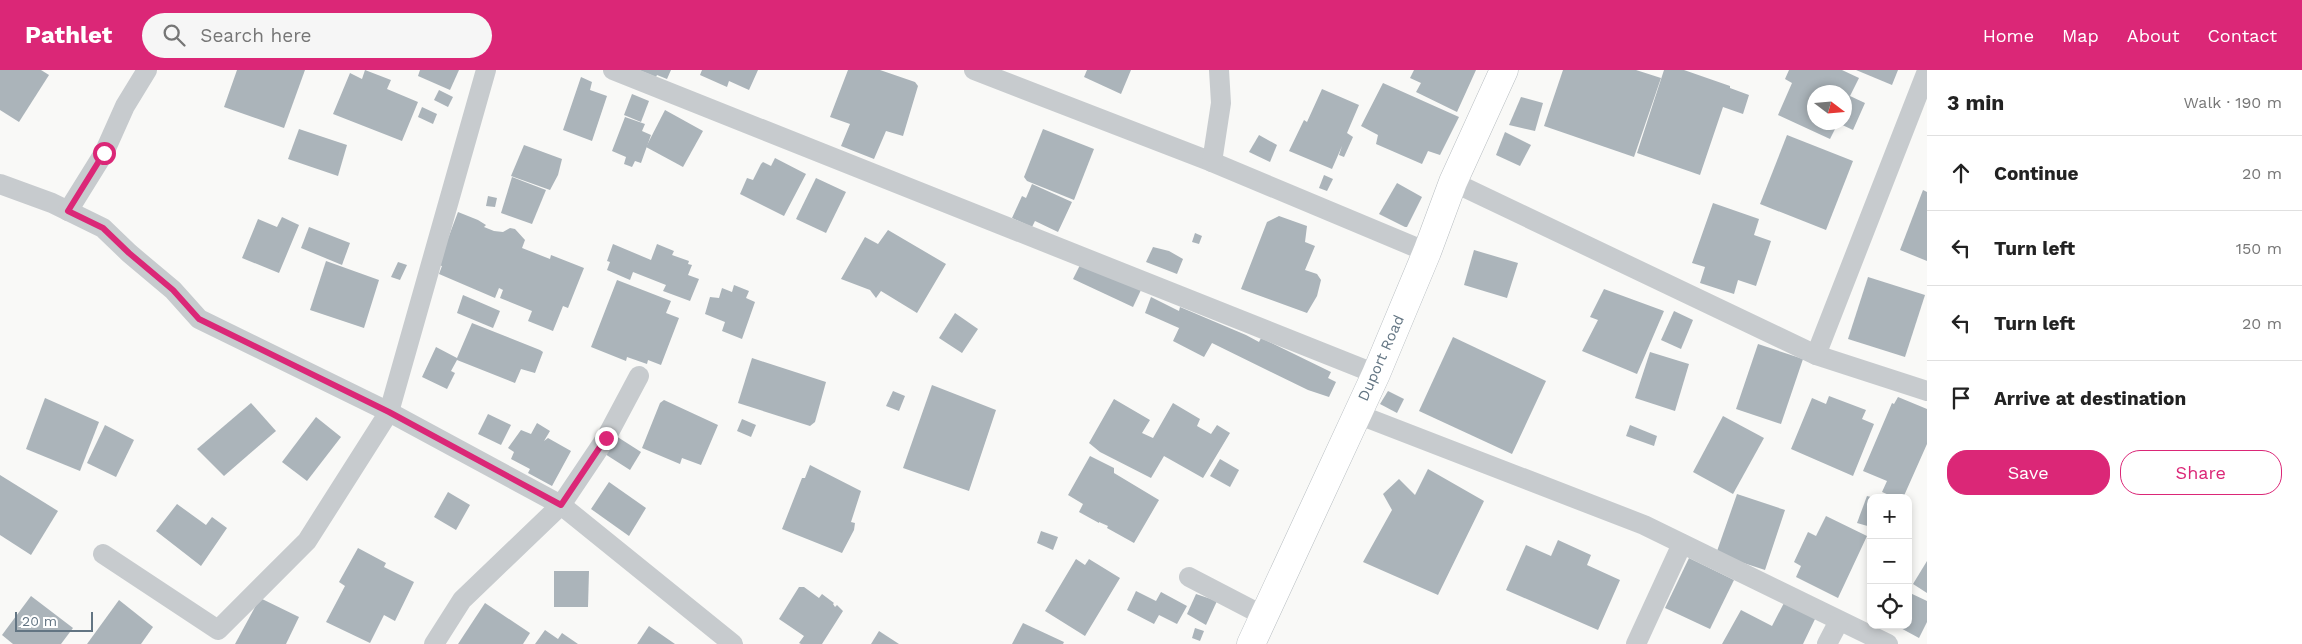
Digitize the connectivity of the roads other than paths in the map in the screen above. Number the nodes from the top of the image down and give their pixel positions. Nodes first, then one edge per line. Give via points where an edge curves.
1 (147, 70) edge
2 (486, 70) edge
3 (613, 70) edge
4 (974, 70) edge
5 (1218, 70) edge
6 (1504, 70) edge
7 (1927, 71) edge
8 (1212, 162) junction
9 (1452, 182) junction
10 (0, 184) edge
11 (68, 211) junction
12 (1427, 252) junction
13 (1816, 355) junction
14 (1376, 374) junction
15 (638, 376) dead end
16 (1927, 391) edge
17 (389, 412) junction
18 (1357, 414) junction
19 (561, 505) junction
20 (1682, 544) junction
21 (103, 554) dead end
22 (1189, 577) dead end
23 (1264, 616) junction
24 (1839, 621) junction
25 (434, 644) edge
26 (734, 644) edge
27 (1251, 644) edge
28 (1636, 644) edge
29 (1827, 644) edge
30 (1888, 644) edge

1 - 11 street via 125,106 104,153
2 - 17 street
3 - 14 street
4 - 8 street
5 - 8 street via 1221,103
6 - 9 street, Duport Road
7 - 13 street
8 - 12 street
9 - 12 street, Duport Road
9 - 13 street
10 - 11 street
11 - 17 street via 103,228 173,290 199,319
12 - 14 street, Duport Road
13 - 16 street
14 - 18 street, Duport Road
15 - 19 street via 606,438
17 - 19 street
17 - 21 street via 307,541 218,630
18 - 20 street via 1644,525
18 - 23 street, Duport Road
19 - 25 street via 462,600
19 - 26 street
20 - 24 street
20 - 28 street
22 - 23 street
23 - 27 street, Duport Road
24 - 29 street
24 - 30 street

